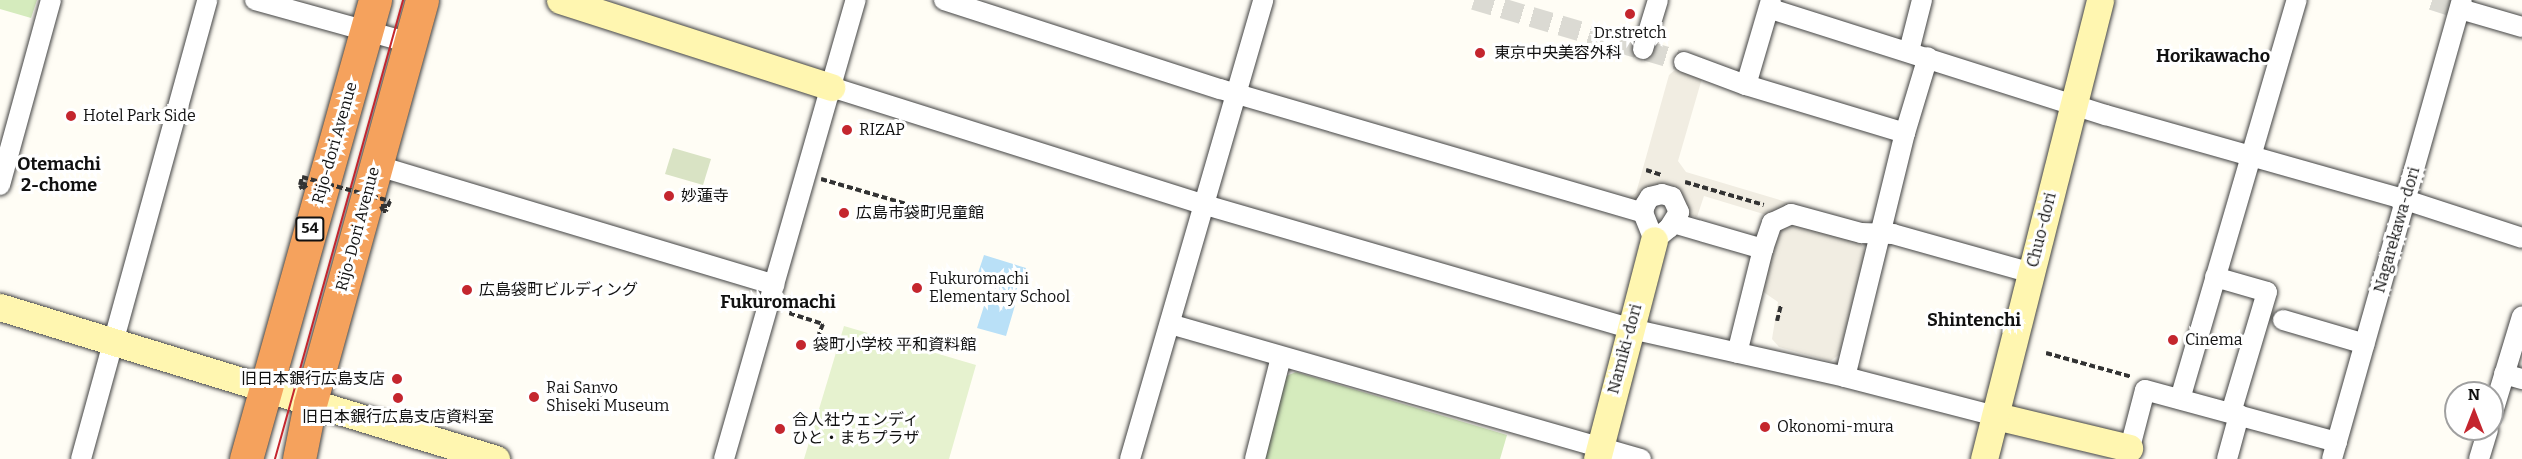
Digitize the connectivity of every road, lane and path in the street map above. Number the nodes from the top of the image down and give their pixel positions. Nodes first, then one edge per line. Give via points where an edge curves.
1 (51, 0) edge
2 (207, 0) edge
3 (255, 0) edge
4 (375, 0) edge
5 (422, 0) edge
6 (560, 0) edge
7 (856, 0) edge
8 (944, 0) edge
9 (1263, 0) edge
10 (1658, 0) edge
11 (1922, 0) edge
12 (2100, 0) edge
13 (2297, 0) edge
14 (1771, 4) edge
15 (2461, 4) edge
16 (2522, 27) edge
17 (366, 31) junction
18 (410, 43) junction
19 (1643, 49) dead end
20 (1909, 51) junction
21 (1928, 57) junction
22 (1684, 62) tunnel mouth
23 (1746, 85) junction
24 (831, 87) junction
25 (1235, 93) junction
26 (2074, 104) junction
27 (1905, 133) junction
28 (2253, 156) junction
29 (375, 165) junction
30 (1646, 171) dead end
31 (806, 174) junction
32 (1668, 177) dead end
33 (1679, 180) dead end
34 (301, 183) dead end
35 (0, 185) edge
36 (2406, 200) junction
37 (1202, 204) junction
38 (387, 206) dead end
39 (927, 210) dead end
40 (1643, 213) junction
41 (1791, 214) junction
42 (1663, 232) junction
43 (1881, 234) junction
44 (2522, 238) edge
45 (1763, 249) junction
46 (2032, 273) junction
47 (2215, 276) junction
48 (778, 290) junction
49 (1781, 305) dead end
50 (0, 308) edge
51 (2522, 316) edge
52 (2283, 320) dead end
53 (1777, 321) dead end
54 (1170, 324) junction
55 (1631, 329) junction
56 (817, 339) dead end
57 (112, 341) junction
58 (2365, 344) junction
59 (2046, 352) dead end
60 (1737, 353) junction
61 (1281, 357) junction
62 (1845, 377) junction
63 (2513, 377) edge
64 (266, 387) junction
65 (2145, 390) junction
66 (2504, 393) edge
67 (2180, 399) junction
68 (309, 404) junction
69 (2235, 414) junction
70 (1996, 416) junction
71 (2484, 441) edge
72 (2334, 450) edge
73 (1598, 453) edge
74 (2128, 453) edge
75 (81, 459) edge
76 (246, 459) edge
77 (299, 459) edge
78 (496, 459) edge
79 (724, 459) edge
80 (1130, 459) edge
81 (1255, 459) edge
82 (1641, 459) edge
83 (1984, 459) edge
84 (2227, 459) edge
85 (2479, 459) edge

1 - 35 street
2 - 57 street
3 - 17 street
4 - 17 highway, Rijo-dori Avenue / 54
5 - 18 highway, Rijo-Dori Avenue
6 - 24 street
7 - 24 street
8 - 25 street
9 - 25 street
10 - 19 street
11 - 20 street
12 - 26 street, Chuo-dori
13 - 28 street
14 - 20 street
14 - 23 street
15 - 16 street
15 - 36 street, Nagarekawa-dori
17 - 18 street
17 - 64 highway, Rijo-dori Avenue / 54
18 - 29 highway, Rijo-Dori Avenue
20 - 21 street
21 - 26 street
21 - 27 street
22 - 23 street
23 - 27 street
24 - 31 street
24 - 37 street
25 - 37 street
25 - 40 street
26 - 28 street
26 - 46 street, Chuo-dori
27 - 43 street
28 - 36 street
28 - 47 street
29 - 48 street
29 - 68 highway, Rijo-Dori Avenue
30 - 32 path
31 - 39 path
31 - 48 street
33 - 41 path
34 - 38 path, bridge via 307,184 302,189 300,185 302,177 390,201 386,211 383,211 381,206
36 - 44 street
36 - 58 street, Nagarekawa-dori
37 - 54 street
37 - 55 street
40 - 42 street
40 - 42 street via 1650,197 1672,197 1680,212
41 - 43 street via 1861,233
41 - 45 street via 1772,223
42 - 45 street
42 - 55 street, Namiki-dori
43 - 46 street
43 - 62 street
45 - 60 street
46 - 70 street, Chuo-dori
47 - 67 street
47 - 69 street via 2266,292
48 - 56 path via 794,298 789,313 823,324
48 - 79 street
49 - 53 path
50 - 57 street
51 - 63 street
52 - 58 street
54 - 61 street
54 - 80 street
55 - 60 street
55 - 73 street, Namiki-dori
57 - 64 street
57 - 75 street
58 - 72 street, Nagarekawa-dori
59 - 65 path via 2139,378
60 - 62 street
61 - 73 street
61 - 81 street
62 - 70 street
63 - 66 street
64 - 68 street
64 - 76 highway, Rijo-dori Avenue / 54
65 - 67 street
65 - 74 street
67 - 69 street
68 - 77 highway, Rijo-Dori Avenue
68 - 78 street
69 - 72 street
69 - 84 street
70 - 74 street
70 - 83 street, Chuo-dori
71 - 85 street
73 - 82 street

